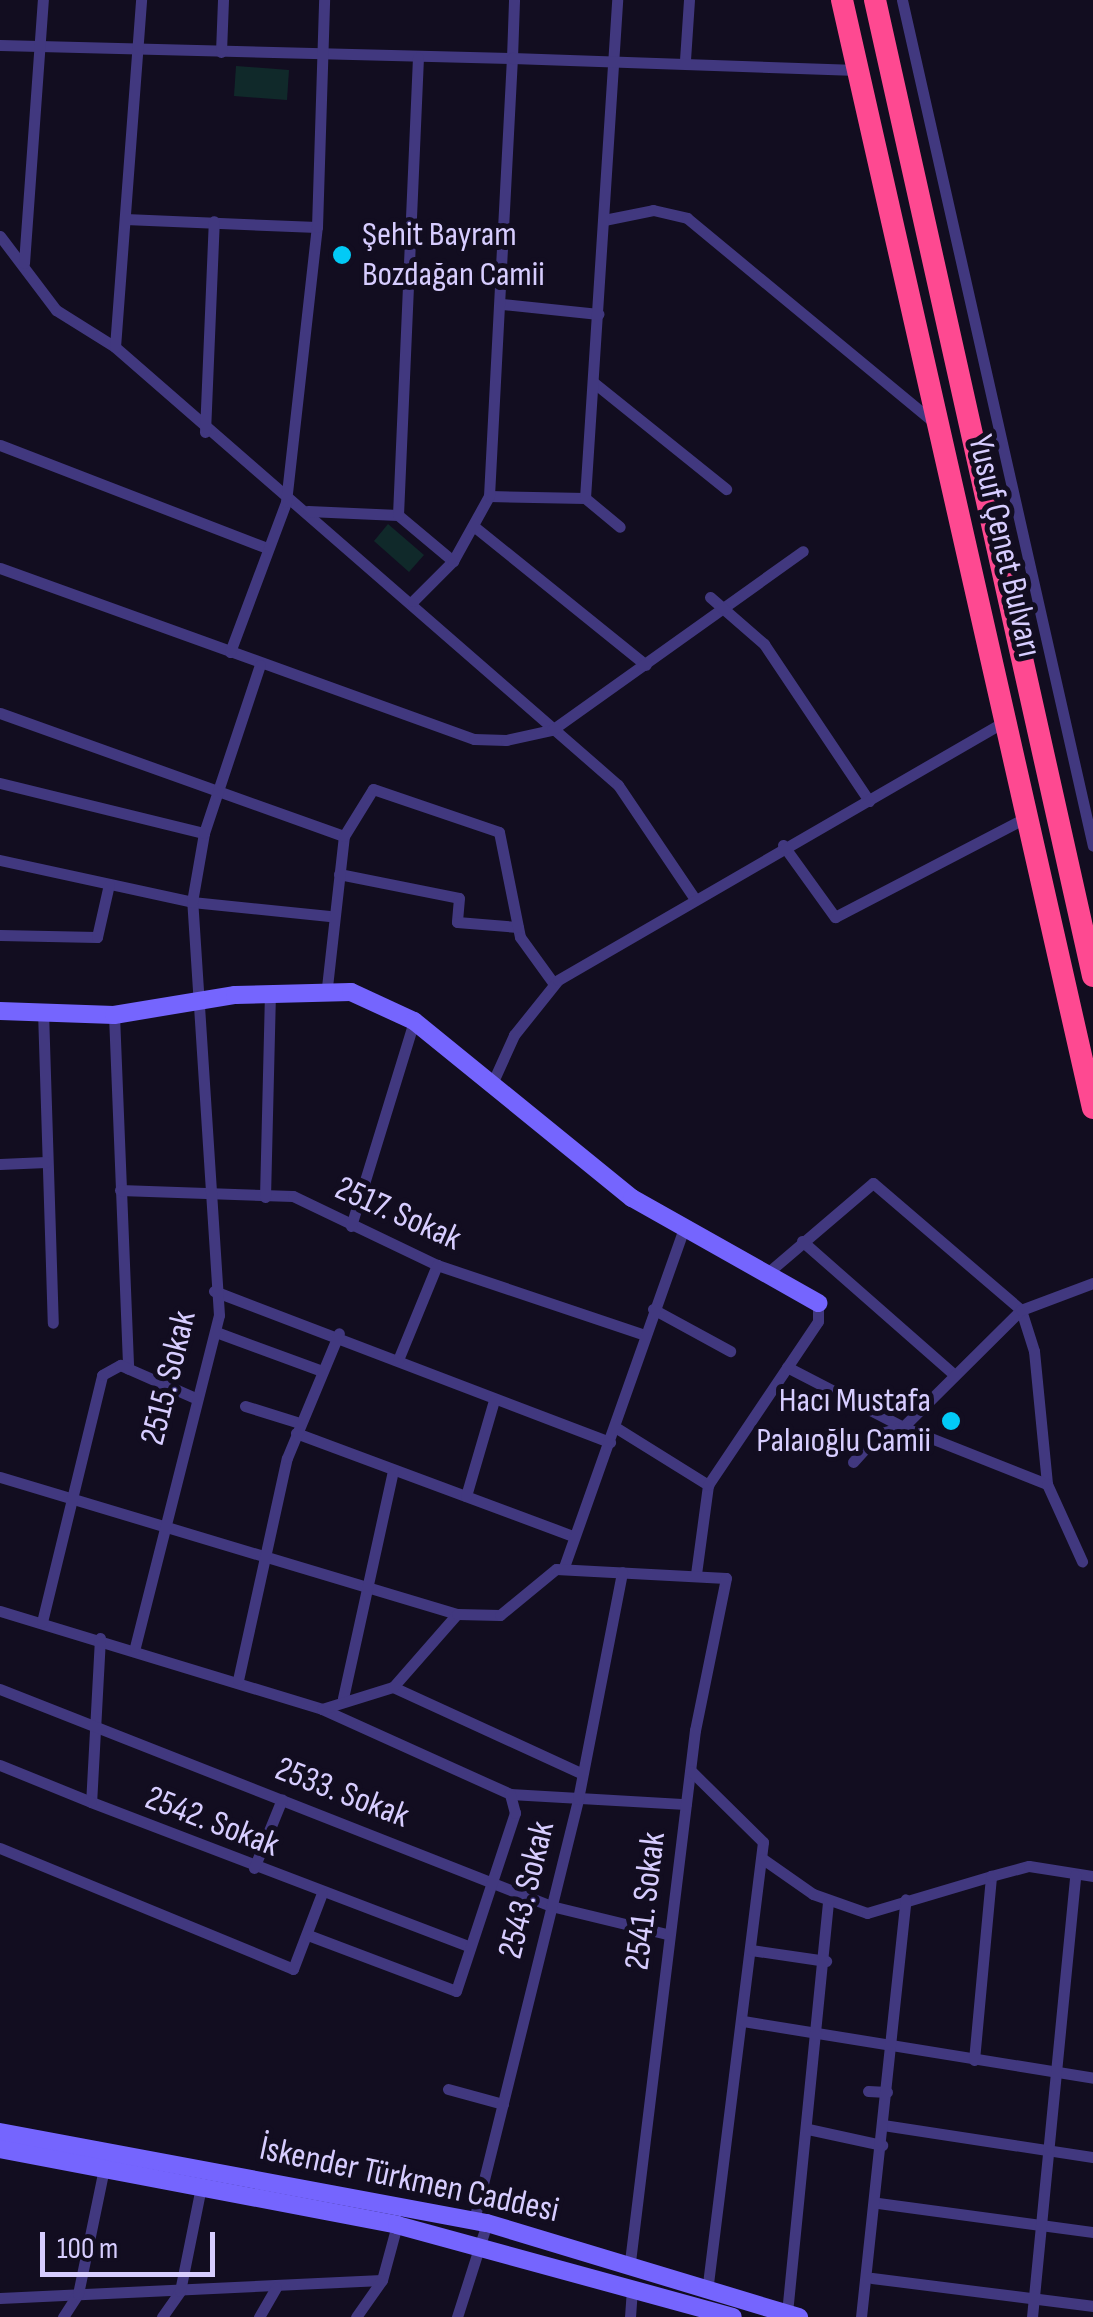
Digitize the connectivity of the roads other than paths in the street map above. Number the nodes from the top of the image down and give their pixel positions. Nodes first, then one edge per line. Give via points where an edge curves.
1 (43, 0) edge
2 (140, 0) edge
3 (223, 0) edge
4 (324, 0) edge
5 (514, 0) edge
6 (617, 0) edge
7 (688, 0) edge
8 (842, 0) edge
9 (876, 0) edge
10 (902, 0) edge
11 (0, 45) edge
12 (39, 47) junction
13 (221, 52) junction
14 (136, 53) junction
15 (322, 56) junction
16 (418, 57) junction
17 (512, 58) junction
18 (615, 58) junction
19 (685, 60) junction
20 (857, 70) junction
21 (125, 219) junction
22 (604, 220) junction
23 (214, 221) junction
24 (317, 227) junction
25 (0, 236) edge
26 (24, 263) junction
27 (502, 304) junction
28 (598, 314) junction
29 (115, 348) junction
30 (593, 382) junction
31 (942, 429) junction
32 (205, 432) junction
33 (0, 445) edge
34 (726, 489) dead end
35 (489, 496) junction
36 (585, 498) junction
37 (286, 502) junction
38 (308, 512) junction
39 (398, 515) junction
40 (476, 528) junction
41 (620, 528) dead end
42 (267, 548) junction
43 (804, 552) dead end
44 (453, 561) junction
45 (0, 568) edge
46 (710, 597) dead end
47 (413, 601) junction
48 (725, 610) junction
49 (230, 652) junction
50 (260, 665) junction
51 (646, 666) junction
52 (0, 713) edge
53 (1008, 720) junction
54 (552, 730) junction
55 (0, 783) edge
56 (223, 789) junction
57 (869, 801) junction
58 (1029, 816) junction
59 (204, 833) junction
60 (344, 836) junction
61 (783, 844) junction
62 (1093, 846) edge
63 (0, 860) edge
64 (339, 874) junction
65 (109, 884) junction
66 (695, 899) junction
67 (192, 902) junction
68 (329, 916) junction
69 (518, 927) junction
70 (0, 935) edge
71 (1093, 976) edge
72 (554, 984) junction
73 (327, 987) junction
74 (270, 992) junction
75 (193, 1000) junction
76 (0, 1011) edge
77 (43, 1012) junction
78 (114, 1015) junction
79 (414, 1021) junction
80 (491, 1086) junction
81 (1093, 1108) edge
82 (46, 1162) junction
83 (0, 1164) edge
84 (120, 1190) junction
85 (205, 1192) junction
86 (265, 1196) junction
87 (685, 1225) junction
88 (351, 1226) junction
89 (802, 1241) junction
90 (437, 1265) junction
91 (771, 1270) junction
92 (1093, 1283) edge
93 (214, 1291) junction
94 (818, 1302) joint
95 (653, 1309) junction
96 (1021, 1310) junction
97 (52, 1324) dead end
98 (216, 1332) junction
99 (339, 1333) junction
100 (645, 1335) junction
101 (730, 1351) dead end
102 (398, 1360) junction
103 (787, 1367) junction
104 (128, 1369) junction
105 (322, 1371) junction
106 (951, 1372) junction
107 (193, 1398) junction
108 (494, 1400) junction
109 (244, 1406) dead end
110 (615, 1427) junction
111 (903, 1427) junction
112 (298, 1428) junction
113 (610, 1442) junction
114 (853, 1462) dead end
115 (394, 1471) junction
116 (0, 1477) edge
117 (1046, 1484) junction
118 (708, 1485) junction
119 (68, 1495) junction
120 (466, 1496) junction
121 (162, 1523) junction
122 (570, 1535) junction
123 (263, 1554) junction
124 (1082, 1560) dead end
125 (564, 1567) junction
126 (622, 1572) junction
127 (696, 1574) junction
128 (368, 1580) junction
129 (0, 1611) edge
130 (457, 1614) junction
131 (42, 1622) junction
132 (100, 1638) junction
133 (136, 1647) junction
134 (238, 1680) junction
135 (393, 1687) junction
136 (0, 1689) edge
137 (343, 1698) junction
138 (322, 1709) junction
139 (90, 1724) junction
140 (0, 1765) edge
141 (691, 1771) junction
142 (581, 1773) junction
143 (510, 1794) junction
144 (282, 1799) junction
145 (578, 1799) junction
146 (91, 1802) junction
147 (686, 1804) junction
148 (0, 1848) edge
149 (763, 1859) junction
150 (254, 1868) junction
151 (1075, 1875) junction
152 (991, 1876) junction
153 (1093, 1876) edge
154 (489, 1880) junction
155 (322, 1893) junction
156 (906, 1899) junction
157 (828, 1901) junction
158 (550, 1906) junction
159 (667, 1934) junction
160 (308, 1935) junction
161 (469, 1946) junction
162 (751, 1950) junction
163 (826, 1961) junction
164 (743, 2021) junction
165 (819, 2036) junction
166 (889, 2050) junction
167 (974, 2060) junction
168 (1056, 2074) junction
169 (1093, 2078) edge
170 (448, 2089) dead end
171 (868, 2091) dead end
172 (887, 2092) junction
173 (503, 2104) junction
174 (884, 2125) junction
175 (808, 2129) junction
176 (0, 2132) edge
177 (882, 2145) junction
178 (0, 2150) edge
179 (1048, 2150) junction
180 (1093, 2156) edge
181 (104, 2168) junction
182 (200, 2187) junction
183 (878, 2203) junction
184 (399, 2216) junction
185 (481, 2222) junction
186 (1042, 2222) junction
187 (1093, 2232) edge
188 (482, 2245) junction
189 (630, 2262) junction
190 (872, 2278) junction
191 (382, 2280) junction
192 (633, 2283) junction
193 (708, 2285) junction
194 (276, 2287) junction
195 (180, 2291) junction
196 (78, 2294) junction
197 (0, 2298) edge
198 (1034, 2299) junction
199 (1093, 2306) edge
200 (793, 2315) edge
201 (727, 2316) edge
202 (63, 2317) edge
203 (162, 2317) edge
204 (259, 2317) edge
205 (356, 2317) edge
206 (457, 2317) edge
207 (630, 2317) edge
208 (861, 2317) edge
209 (1032, 2317) edge

1 - 12 street
2 - 14 street
3 - 13 street
4 - 15 street
5 - 17 street
6 - 18 street
7 - 19 street
8 - 20 highway, Yusuf Çenet Bulvarı
9 - 71 highway, Yusuf Çenet Bulvarı
10 - 62 street
11 - 12 street
12 - 14 street
12 - 26 street
13 - 14 street
13 - 15 street
14 - 21 street
15 - 16 street
15 - 24 street
16 - 17 street
16 - 39 street
17 - 18 street
17 - 27 street
18 - 19 street
18 - 22 street
19 - 20 street
20 - 31 highway, Yusuf Çenet Bulvarı
21 - 23 street
21 - 29 street
22 - 28 street
22 - 31 street via 653,210 687,218
23 - 24 street
23 - 32 street
24 - 37 street
25 - 26 street
26 - 29 street via 56,310
27 - 28 street
27 - 35 street
28 - 30 street
29 - 32 street
30 - 34 street
30 - 36 street
31 - 53 highway, Yusuf Çenet Bulvarı
32 - 37 street
33 - 42 street
35 - 36 street
35 - 40 street
36 - 41 street
37 - 38 street
37 - 42 street
38 - 39 street
38 - 47 street
39 - 44 street
40 - 44 street
40 - 51 street
42 - 49 street
43 - 48 street
44 - 47 street
45 - 49 street
46 - 48 street
47 - 54 street
48 - 51 street
48 - 57 street via 764,644
49 - 50 street
50 - 54 street via 474,739
50 - 56 street, 2515. Sokak
51 - 54 street
52 - 56 street
53 - 57 street
53 - 58 highway, Yusuf Çenet Bulvarı
54 - 66 street via 640,810
55 - 59 street
56 - 59 street, 2515. Sokak
56 - 60 street
57 - 61 street
58 - 61 street via 835,918
58 - 81 highway, Yusuf Çenet Bulvarı
59 - 67 street, 2515. Sokak
60 - 64 street
60 - 69 street via 373,789 500,832
61 - 66 street
63 - 65 street
64 - 68 street
64 - 69 street via 459,898 457,922
65 - 67 street
65 - 70 street via 97,936
66 - 72 street
67 - 68 street
67 - 75 street, 2515. Sokak
68 - 73 street
69 - 72 street
72 - 80 street via 514,1035
73 - 74 main road
73 - 79 main road
74 - 75 main road
74 - 86 street
75 - 78 main road
75 - 85 street, 2515. Sokak
76 - 77 main road
77 - 78 main road
77 - 82 street
78 - 84 street
79 - 80 main road
79 - 88 street
80 - 87 main road via 632,1198
82 - 83 street
82 - 97 street
84 - 85 street, 2517. Sokak
84 - 104 street
85 - 86 street, 2517. Sokak
85 - 93 street, 2515. Sokak
86 - 88 street, 2517. Sokak via 292,1196
87 - 91 main road
87 - 95 street
88 - 90 street, 2517. Sokak
89 - 91 street
89 - 96 street via 873,1183
89 - 106 street
90 - 100 street, 2517. Sokak
90 - 102 street
91 - 94 main road
92 - 96 street
93 - 98 street, 2515. Sokak
93 - 99 street
94 - 103 street via 822,1314
95 - 100 street
95 - 101 street
96 - 106 street
96 - 117 street via 1034,1351
98 - 105 street
98 - 107 street, 2515. Sokak
99 - 102 street
99 - 105 street
100 - 110 street
102 - 108 street
103 - 111 street
103 - 118 street
104 - 107 street
104 - 119 street via 102,1375
105 - 112 street
106 - 111 street
107 - 121 street, 2515. Sokak
108 - 113 street
108 - 120 street
109 - 112 street
110 - 113 street
110 - 118 street
111 - 114 street via 878,1434
111 - 117 street
112 - 115 street
112 - 123 street
113 - 122 street
115 - 120 street
115 - 128 street
116 - 119 street
117 - 124 street
118 - 127 street
119 - 121 street
119 - 131 street
120 - 122 street
121 - 123 street
121 - 133 street, 2515. Sokak
122 - 125 street
123 - 128 street
123 - 134 street
125 - 126 street
125 - 130 street via 500,1615
126 - 127 street
126 - 142 street, 2543. Sokak
127 - 141 street, 2541. Sokak via 726,1578
128 - 130 street
128 - 137 street
129 - 131 street
130 - 135 street
131 - 132 street
132 - 133 street
132 - 139 street, 2542. Sokak
133 - 134 street
134 - 138 street
135 - 137 street
135 - 142 street
136 - 139 street, 2533. Sokak
137 - 138 street
138 - 143 street
139 - 144 street, 2533. Sokak
139 - 146 street, 2542. Sokak
140 - 146 street
141 - 147 street, 2541. Sokak
141 - 149 street via 753,1828
142 - 145 street, 2543. Sokak
143 - 145 street
143 - 154 street via 515,1813
144 - 150 street
144 - 154 street, 2533. Sokak
145 - 147 street
145 - 158 street, 2543. Sokak
146 - 150 street, 2542. Sokak
147 - 159 street, 2541. Sokak
148 - 160 street via 293,1969
149 - 157 street
149 - 162 street
150 - 155 street, 2542. Sokak
151 - 152 street via 1008,1867
151 - 153 street
151 - 168 street
152 - 156 street
152 - 167 street
154 - 158 street, 2533. Sokak
154 - 161 street
155 - 160 street
155 - 161 street, 2542. Sokak
156 - 157 street via 866,1913
156 - 166 street
157 - 163 street
158 - 159 street, 2533. Sokak
158 - 173 street, 2543. Sokak
159 - 189 street, 2541. Sokak
160 - 161 street via 456,1991
162 - 163 street
162 - 164 street
163 - 165 street
164 - 165 street
164 - 193 street
165 - 166 street
165 - 175 street
166 - 167 street
166 - 172 street
167 - 168 street
168 - 169 street
168 - 179 street
170 - 173 street
171 - 172 street
172 - 174 street
173 - 185 street, 2543. Sokak
174 - 177 street
174 - 179 street
175 - 177 street
175 - 200 street
176 - 184 main road, İskender Türkmen Caddesi
177 - 183 street
178 - 181 main road, İskender Türkmen Caddesi
179 - 180 street
179 - 186 street
181 - 182 main road, İskender Türkmen Caddesi
181 - 196 street
182 - 184 main road, İskender Türkmen Caddesi
182 - 195 street
183 - 186 street
183 - 190 street
184 - 185 main road, İskender Türkmen Caddesi
184 - 188 main road, İskender Türkmen Caddesi
184 - 191 street
185 - 188 street, 2543. Sokak
185 - 189 main road, İskender Türkmen Caddesi
186 - 187 street
186 - 198 street
188 - 192 main road, İskender Türkmen Caddesi
188 - 206 street, 2543. Sokak
189 - 193 main road, İskender Türkmen Caddesi
190 - 198 street
190 - 208 street
191 - 194 street
191 - 205 street
192 - 201 main road, İskender Türkmen Caddesi
192 - 207 street
193 - 200 main road, İskender Türkmen Caddesi
194 - 195 street
194 - 204 street
195 - 196 street
195 - 203 street
196 - 197 street
196 - 202 street
198 - 199 street
198 - 209 street

